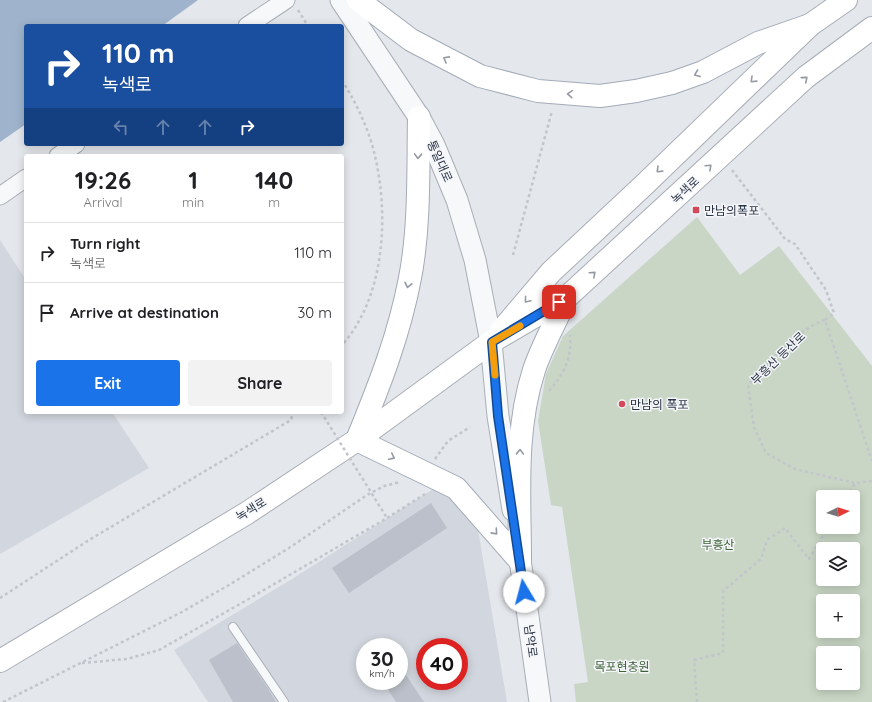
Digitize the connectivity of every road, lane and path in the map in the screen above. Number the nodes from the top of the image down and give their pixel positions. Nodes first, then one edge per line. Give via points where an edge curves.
1 (341, 0) edge
2 (358, 0) edge
3 (846, 0) edge
4 (291, 4) edge
5 (251, 24) edge
6 (306, 24) edge
7 (810, 25) junction
8 (872, 28) edge
9 (344, 84) edge
10 (556, 93) junction
11 (420, 117) junction
12 (73, 146) edge
13 (61, 154) edge
14 (721, 156) junction
15 (24, 179) edge
16 (0, 196) edge
17 (512, 255) dead end
18 (566, 298) junction
19 (826, 320) junction
20 (570, 330) dead end
21 (344, 342) edge
22 (492, 342) junction
23 (546, 395) dead end
24 (292, 414) edge
25 (322, 414) edge
26 (470, 427) dead end
27 (357, 440) junction
28 (872, 461) edge
29 (432, 463) dead end
30 (872, 481) edge
31 (407, 482) dead end
32 (855, 483) junction
33 (851, 490) edge
34 (425, 495) dead end
35 (387, 518) junction
36 (824, 534) edge
37 (520, 560) junction
38 (0, 598) edge
39 (233, 627) dead end
40 (0, 661) edge
41 (82, 663) junction
42 (3, 702) edge
43 (284, 702) edge
44 (540, 702) edge
45 (697, 702) edge

1 - 11 street, 통일대로
10 -> 2 main road via 511,85 480,76 411,40
3 - 7 main road, 녹색로
4 - 5 street
4 - 6 path
7 -> 10 main road via 758,43 703,72 672,83 636,92 600,96
7 -> 22 main road, 녹색로 via 551,272
14 -> 8 main road, 녹색로 via 806,77
9 - 21 path via 367,130 375,156 381,197 382,229 375,280 364,312
10 - 17 path
11 - 22 street, 통일대로 via 447,173 470,238
11 -> 27 main road via 415,232 410,277 386,368
12 - 13 street
18 -> 14 main road, 녹색로
14 - 19 path via 785,239 795,244 826,290 834,313
15 - 16 street
18 - 22 main road, 녹색로
37 -> 18 main road via 519,448 526,406 534,370
19 - 28 path
19 - 32 path, 부흥산 등산로 via 812,325 748,385 754,427 766,452 795,468
20 - 23 path via 571,347 568,363
22 - 27 main road, 녹색로
22 - 37 street, 남악로 via 498,416
24 - 38 path via 291,420 89,540
25 - 35 path, bridge
26 - 29 path via 448,441
27 -> 37 main road via 456,488
27 - 40 main road, 녹색로 via 247,513
30 - 32 path, 부흥산 등산로
31 - 41 path via 384,486 367,495 229,585
32 - 33 path
34 - 35 path
35 - 41 path via 159,650 128,659
36 - 45 path via 809,559 785,528 767,540 761,559 722,591 723,653 694,660
37 - 44 street, 남악로
39 - 43 lane
41 - 42 path

